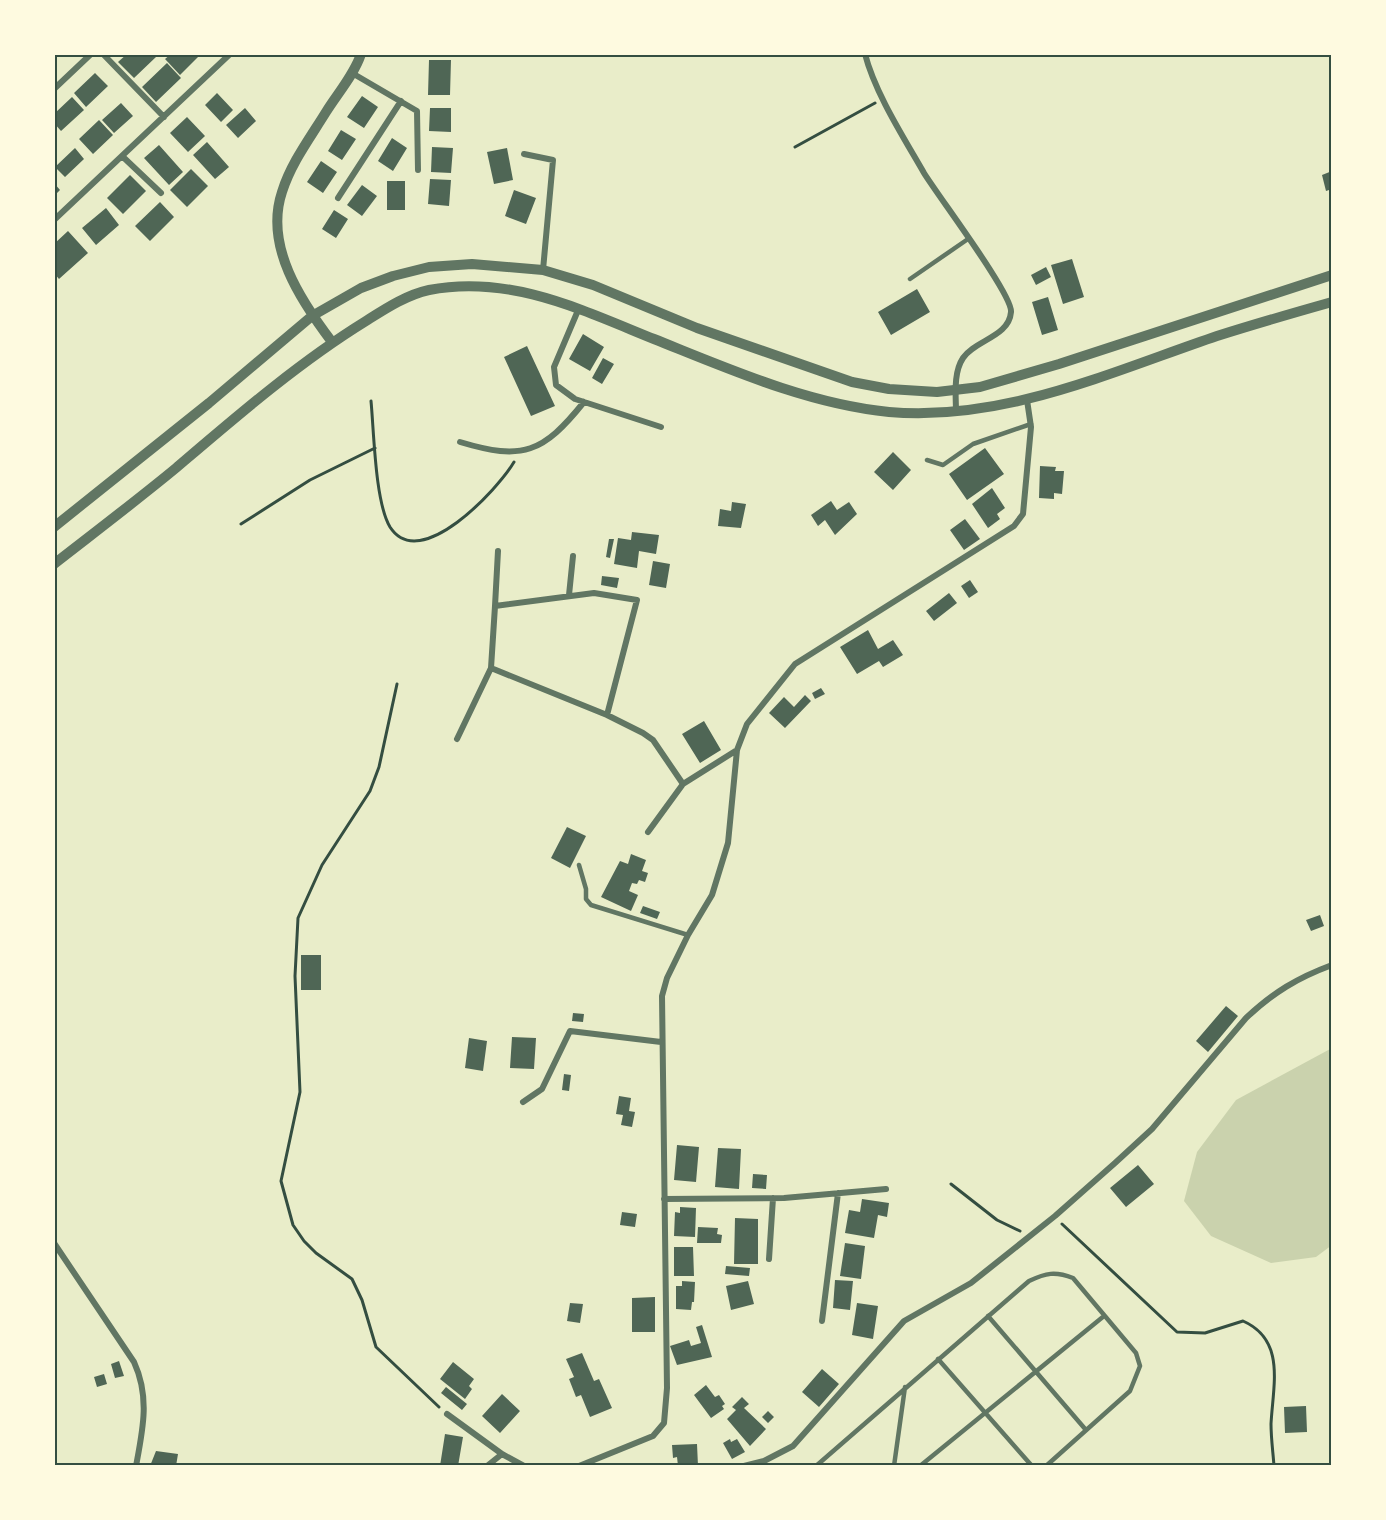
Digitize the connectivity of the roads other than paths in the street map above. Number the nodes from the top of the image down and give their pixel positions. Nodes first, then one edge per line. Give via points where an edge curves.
1 (91, 54) edge
2 (103, 54) edge
3 (230, 54) edge
4 (361, 54) edge
5 (865, 54) edge
6 (351, 73) junction
7 (54, 89) edge
8 (401, 101) junction
9 (164, 117) junction
10 (524, 154) dead end
11 (122, 156) junction
12 (418, 170) dead end
13 (161, 193) dead end
14 (338, 198) dead end
15 (54, 220) edge
16 (968, 239) junction
17 (543, 270) junction
18 (1332, 275) edge
19 (910, 279) dead end
20 (1332, 302) edge
21 (580, 307) junction
22 (312, 316) junction
23 (332, 342) junction
24 (956, 389) junction
25 (1027, 400) junction
26 (584, 402) junction
27 (956, 413) junction
28 (1030, 424) junction
29 (661, 427) dead end
30 (460, 442) dead end
31 (927, 460) dead end
32 (54, 527) edge
33 (498, 551) dead end
34 (573, 556) dead end
35 (54, 564) edge
36 (569, 595) junction
37 (495, 606) junction
38 (491, 668) junction
39 (607, 716) junction
40 (457, 740) dead end
41 (737, 750) junction
42 (683, 784) junction
43 (648, 832) dead end
44 (579, 865) dead end
45 (688, 935) junction
46 (1332, 965) edge
47 (661, 1042) junction
48 (523, 1102) dead end
49 (886, 1189) dead end
50 (838, 1193) junction
51 (773, 1198) junction
52 (664, 1199) junction
53 (54, 1243) edge
54 (769, 1259) dead end
55 (988, 1316) junction
56 (1104, 1316) junction
57 (822, 1322) dead end
58 (938, 1359) junction
59 (1036, 1372) junction
60 (905, 1387) junction
61 (986, 1413) junction
62 (447, 1414) road end
63 (1086, 1430) junction
64 (502, 1454) junction
65 (136, 1466) edge
66 (487, 1466) edge
67 (524, 1466) edge
68 (579, 1466) edge
69 (744, 1466) edge
70 (816, 1466) edge
71 (894, 1466) edge
72 (920, 1466) edge
73 (1032, 1466) edge
74 (1046, 1466) edge

1 - 7 street
2 - 9 street
3 - 9 street
4 - 6 street
5 - 16 street via 924,173
6 - 8 street
6 - 22 street via 292,165 276,221 295,289
8 - 12 street via 417,111
8 - 14 street
9 - 11 street
10 - 17 street via 553,160
11 - 13 street
11 - 15 street
16 - 19 lane
16 - 24 street via 988,265 1011,313 1004,328 962,359
17 - 22 street via 472,264 429,267 361,288
17 - 24 street via 852,382 937,392
18 - 24 street via 1059,364 980,387
20 - 25 street
21 - 23 street via 508,289 428,290 394,303
21 - 26 street via 559,351 553,378 568,395
21 - 27 street via 727,368 803,394 890,412
22 - 23 street
22 - 32 street
23 - 35 street
24 - 27 street
25 - 27 street
25 - 28 street
26 - 29 street
26 - 30 street via 549,440 520,453 493,452
28 - 31 lane via 973,444 943,465
28 - 41 street via 1023,514 1014,526 795,664 747,724
33 - 37 street
34 - 36 street
36 - 37 street
36 - 39 street via 594,593 637,600
37 - 38 street
38 - 39 street
38 - 40 street
39 - 42 street via 653,740
41 - 42 street
41 - 45 street via 728,843 712,895
42 - 43 street
44 - 45 lane via 586,899 591,905
45 - 47 street via 662,996
46 - 69 street via 1297,978 1262,1003 1152,1129 1055,1216 971,1283 904,1321 793,1446 765,1461
47 - 48 street via 570,1031 542,1089
47 - 52 street
49 - 50 street
50 - 51 street
50 - 57 street
51 - 52 street
51 - 54 street
52 - 68 street via 664,1423 653,1436
53 - 65 street via 140,1376 144,1419
55 - 56 lane via 1044,1273 1073,1278
55 - 58 lane
55 - 59 lane
56 - 59 lane
56 - 63 lane via 1136,1353 1140,1366 1130,1391
58 - 60 lane
58 - 61 lane
59 - 61 lane
59 - 63 lane
60 - 70 lane
60 - 71 lane
61 - 72 lane
61 - 73 lane
62 - 64 street
63 - 74 lane
64 - 66 street
64 - 67 street

